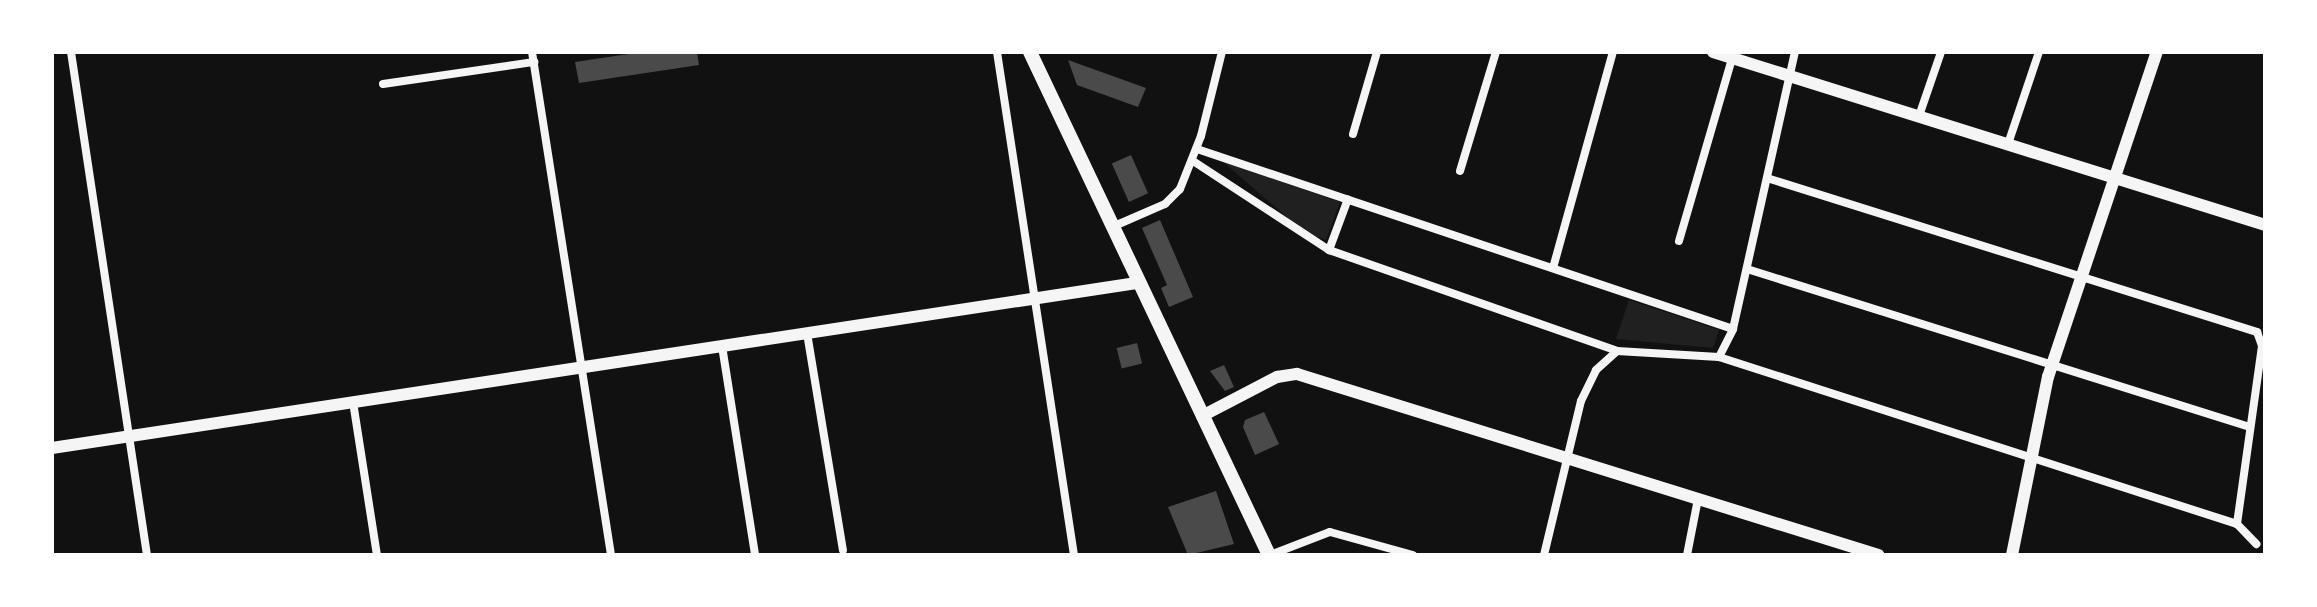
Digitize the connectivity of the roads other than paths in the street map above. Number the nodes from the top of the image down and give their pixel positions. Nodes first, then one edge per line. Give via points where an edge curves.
1 (71, 52) edge
2 (997, 52) edge
3 (1030, 52) edge
4 (1222, 52) edge
5 (1377, 52) edge
6 (1496, 52) edge
7 (1613, 52) edge
8 (1713, 52) edge
9 (1795, 52) edge
10 (1941, 52) edge
11 (2039, 52) edge
12 (2157, 52) edge
13 (533, 57) edge
14 (1732, 58) junction
15 (1790, 76) junction
16 (383, 84) dead end
17 (1919, 116) junction
18 (1353, 134) dead end
19 (2008, 144) junction
20 (1197, 149) junction
21 (1193, 161) junction
22 (1460, 171) dead end
23 (1767, 178) junction
24 (2113, 178) junction
25 (1348, 199) junction
26 (2265, 225) edge
27 (1111, 228) junction
28 (1679, 241) dead end
29 (1329, 250) junction
30 (1553, 268) junction
31 (1747, 269) junction
32 (2082, 276) junction
33 (1137, 283) junction
34 (1035, 298) junction
35 (1733, 329) junction
36 (807, 333) junction
37 (722, 346) junction
38 (1617, 351) junction
39 (1719, 357) junction
40 (2052, 365) junction
41 (581, 368) junction
42 (353, 402) junction
43 (1202, 416) junction
44 (2250, 427) junction
45 (129, 436) junction
46 (52, 448) edge
47 (1565, 457) junction
48 (2034, 460) junction
49 (1698, 499) junction
50 (2237, 524) junction
51 (2256, 544) dead end
52 (1841, 549) edge
53 (843, 550) dead end
54 (147, 555) edge
55 (377, 555) edge
56 (611, 555) edge
57 (755, 555) edge
58 (1074, 555) edge
59 (1270, 555) edge
60 (1413, 555) edge
61 (1544, 555) edge
62 (1687, 555) edge
63 (1878, 555) edge
64 (2012, 555) edge

1 - 45 street
2 - 34 street
3 - 27 main road
4 - 20 street
5 - 18 street
6 - 22 street
7 - 30 street
8 - 14 street
9 - 15 street
10 - 17 street
11 - 19 street
12 - 24 street
13 - 16 street
13 - 41 street
14 - 15 street
14 - 28 street
15 - 17 street
15 - 23 street
17 - 19 street
19 - 24 street
20 - 21 street
20 - 25 street
21 - 27 street via 1173,198
21 - 29 street
23 - 31 street
23 - 32 street
24 - 26 street
24 - 32 street
25 - 29 street
25 - 30 street
27 - 33 main road
29 - 38 street
30 - 35 street
31 - 35 street
31 - 40 street
32 - 40 street
32 - 44 street via 2260,336
33 - 34 street
33 - 43 main road
34 - 36 street
34 - 58 street
35 - 39 street
36 - 37 street
36 - 53 street
37 - 41 street
37 - 57 street
38 - 39 street
38 - 47 street via 1589,380
39 - 48 street
40 - 44 street
40 - 48 street
41 - 42 street
41 - 56 street
42 - 45 street
42 - 55 street
43 - 47 street via 1277,377 1297,374
43 - 59 main road
44 - 50 street
45 - 46 street
45 - 54 street
47 - 49 street
47 - 61 street
48 - 50 street
48 - 64 street
49 - 52 street
49 - 62 street
50 - 51 street
52 - 63 street
59 - 60 street via 1330,532

